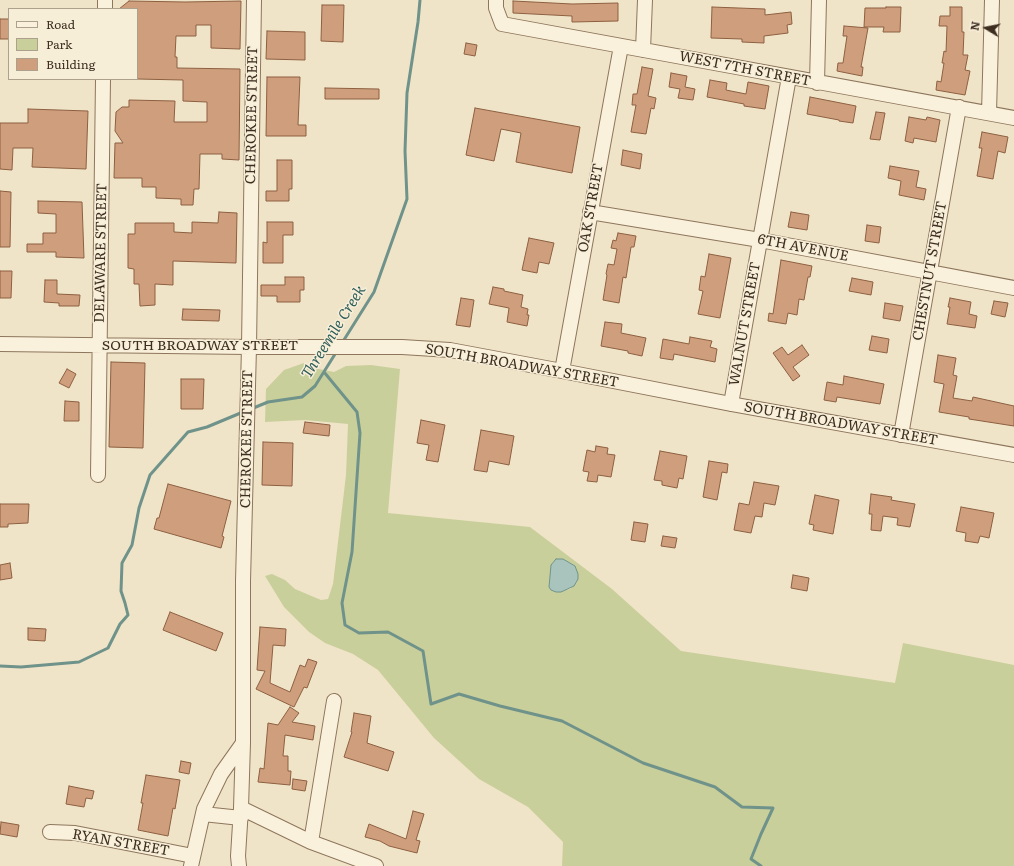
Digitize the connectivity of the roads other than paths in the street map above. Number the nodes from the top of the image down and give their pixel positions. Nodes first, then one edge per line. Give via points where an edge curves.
1 (254, 0) edge
2 (496, 0) edge
3 (645, 0) edge
4 (819, 0) edge
5 (992, 0) edge
6 (620, 46) junction
7 (643, 50) junction
8 (789, 77) junction
9 (104, 80) edge
10 (817, 83) junction
11 (959, 107) junction
12 (989, 113) junction
13 (1014, 118) edge
14 (590, 212) junction
15 (760, 240) junction
16 (930, 272) junction
17 (1014, 288) edge
18 (0, 344) edge
19 (100, 345) junction
20 (249, 347) junction
21 (562, 371) junction
22 (731, 404) junction
23 (901, 435) junction
24 (1014, 455) edge
25 (98, 475) dead end
26 (334, 701) dead end
27 (242, 743) junction
28 (241, 813) junction
29 (203, 814) junction
30 (50, 832) dead end
31 (311, 842) junction
32 (192, 861) edge
33 (240, 866) edge
34 (376, 866) edge

1 - 20 street, CHEROKEE STREET
2 - 6 street, WEST 7TH STREET via 502,24
3 - 7 street
4 - 10 street
5 - 12 street
6 - 7 street, WEST 7TH STREET
6 - 14 street, OAK STREET
7 - 8 street, WEST 7TH STREET
8 - 10 street, WEST 7TH STREET
8 - 15 street, WALNUT STREET
9 - 19 street, DELAWARE STREET
10 - 11 street, WEST 7TH STREET
11 - 12 street, WEST 7TH STREET
11 - 16 street, CHESTNUT STREET
12 - 13 street, WEST 7TH STREET
14 - 15 street, 6TH AVENUE
14 - 21 street, OAK STREET
15 - 16 street, 6TH AVENUE
15 - 22 street, WALNUT STREET
16 - 17 street, 6TH AVENUE
16 - 23 street, CHESTNUT STREET
18 - 19 street, SOUTH BROADWAY STREET
19 - 20 street, SOUTH BROADWAY STREET
19 - 25 street, DELAWARE STREET
20 - 21 street, SOUTH BROADWAY STREET via 402,347 450,350
20 - 27 street, CHEROKEE STREET
21 - 22 street, SOUTH BROADWAY STREET
22 - 23 street, SOUTH BROADWAY STREET
23 - 24 street, SOUTH BROADWAY STREET
26 - 31 street
27 - 28 street, CHEROKEE STREET
27 - 29 street via 221,774
28 - 29 street
28 - 31 street
28 - 33 street, CHEROKEE STREET via 238,856
29 - 32 street
30 - 32 street, RYAN STREET via 75,833
31 - 34 street

